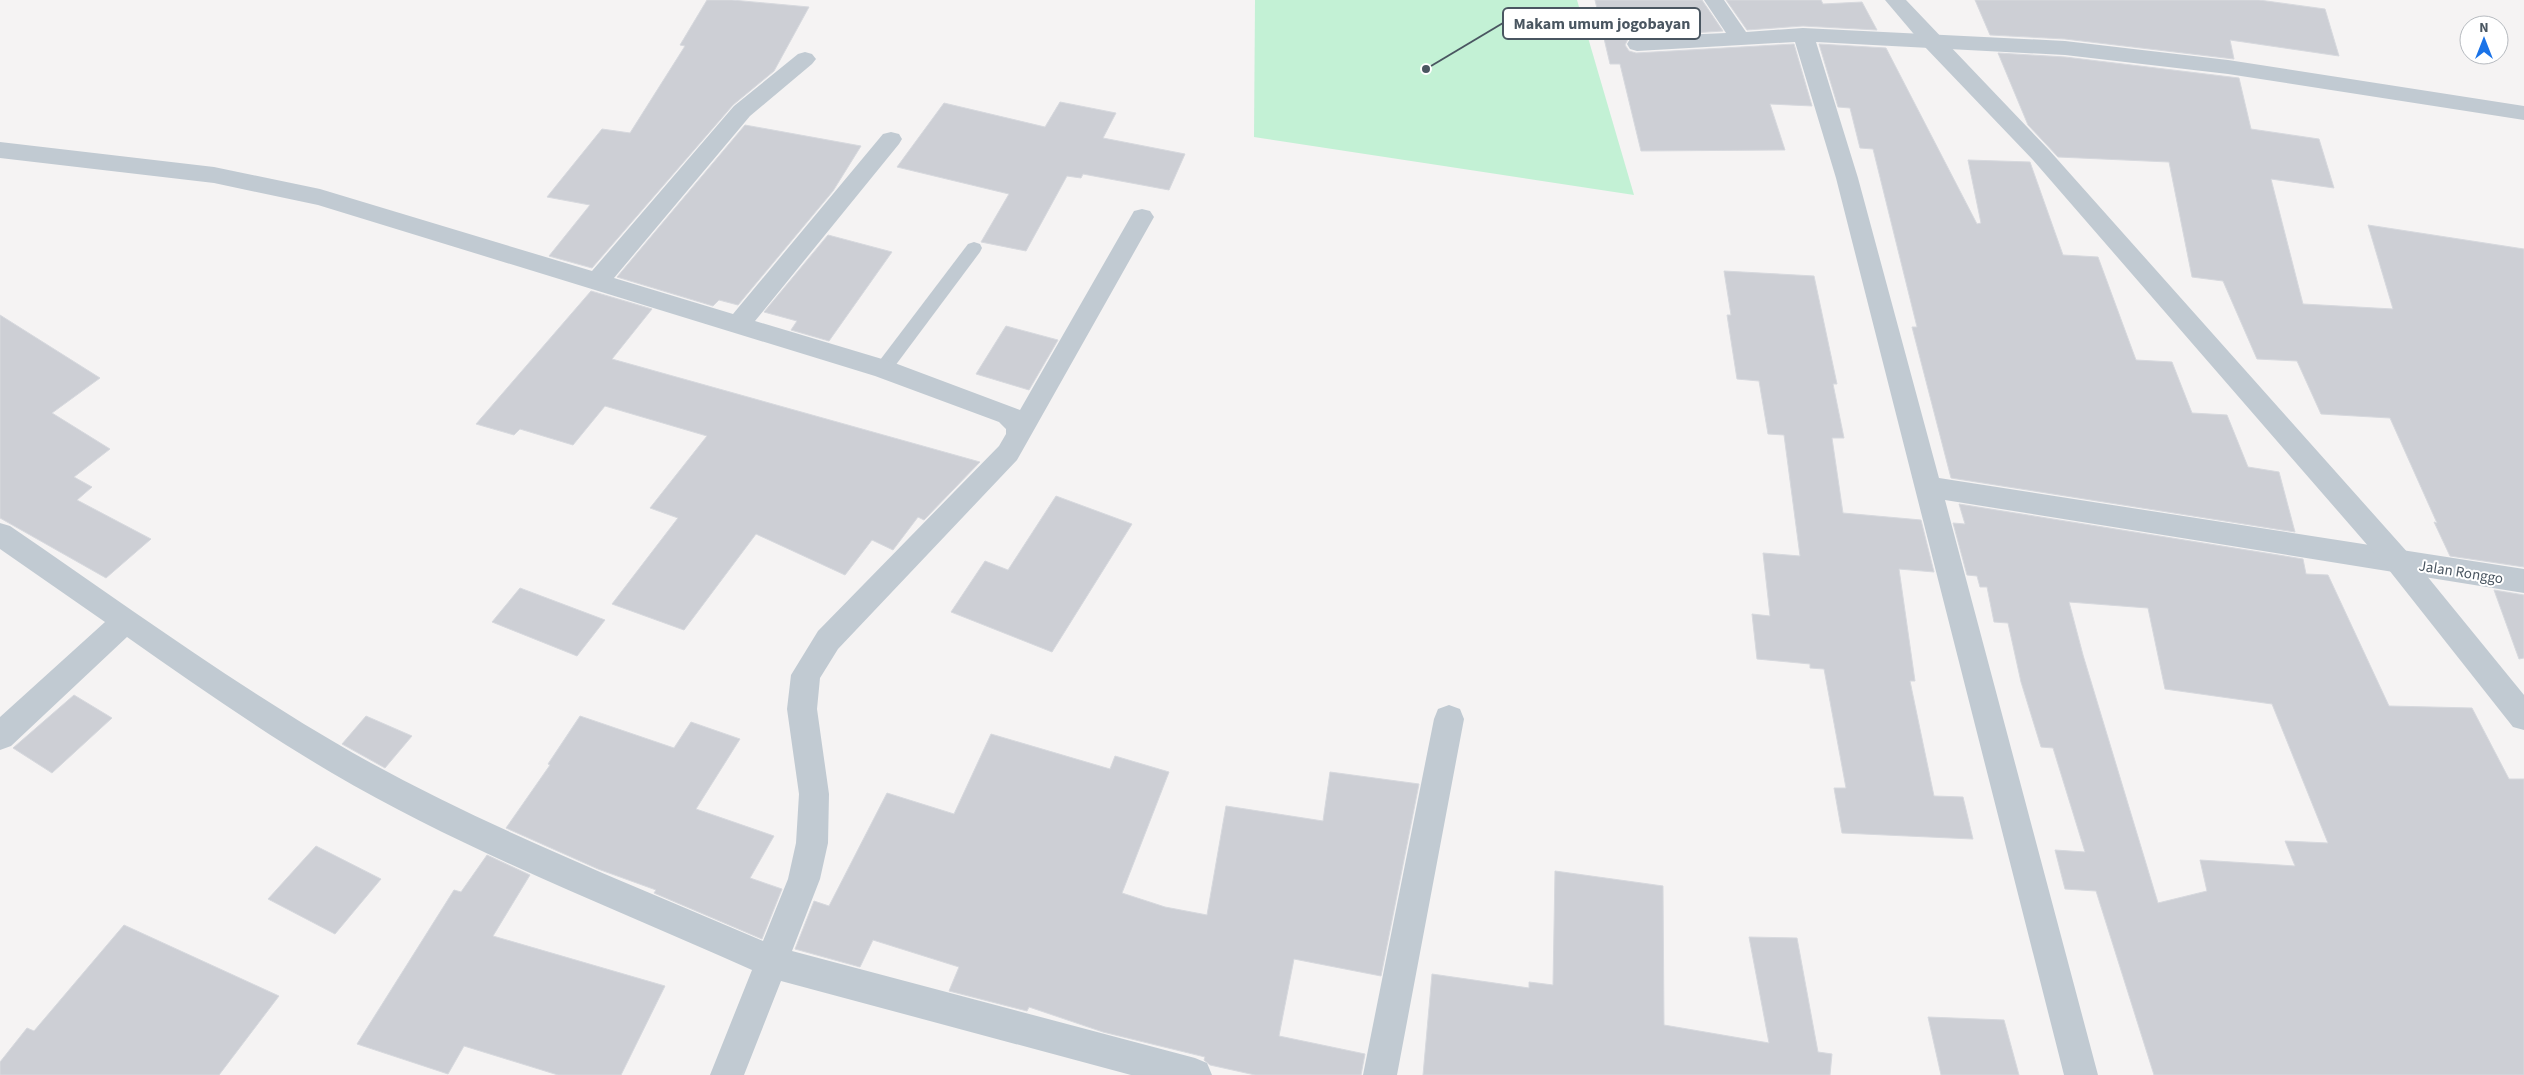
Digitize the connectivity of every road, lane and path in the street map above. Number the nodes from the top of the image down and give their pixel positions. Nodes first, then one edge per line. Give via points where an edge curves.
1 (1714, 0) edge
2 (1895, 0) edge
3 (1803, 35) junction
4 (1741, 39) junction
5 (1930, 42) junction
6 (1637, 44) dead end
7 (805, 59) dead end
8 (2524, 113) edge
9 (891, 139) dead end
10 (0, 150) edge
11 (1142, 217) dead end
12 (974, 248) dead end
13 (596, 283) junction
14 (738, 325) junction
15 (884, 369) junction
16 (1019, 435) junction
17 (1929, 487) junction
18 (0, 534) edge
19 (2399, 562) junction
20 (2524, 581) edge
21 (126, 620) junction
22 (2524, 717) edge
23 (1449, 719) dead end
24 (0, 736) edge
25 (772, 962) junction
26 (727, 1075) edge
27 (1195, 1075) edge
28 (1380, 1075) edge
29 (2082, 1075) edge

1 - 4 street
2 - 5 street
3 - 4 street
3 - 5 street
3 - 17 street via 1847,178
4 - 6 street
5 - 8 street via 2065,48 2143,56
5 - 19 street via 2040,155
7 - 13 street via 742,111
9 - 14 street
10 - 13 street via 214,175 275,186
11 - 16 street
12 - 15 lane
13 - 14 street
14 - 15 street
15 - 16 street via 1008,415 1019,426
16 - 25 street via 1008,453 828,640 806,674 802,709 814,794 812,843 804,879
17 - 19 street, Jalan Ronggo
17 - 29 street
18 - 21 street
19 - 20 street, Jalan Ronggo
19 - 22 street
21 - 24 street
21 - 25 street via 242,701 343,764 465,827
23 - 28 street
25 - 26 street
25 - 27 street

